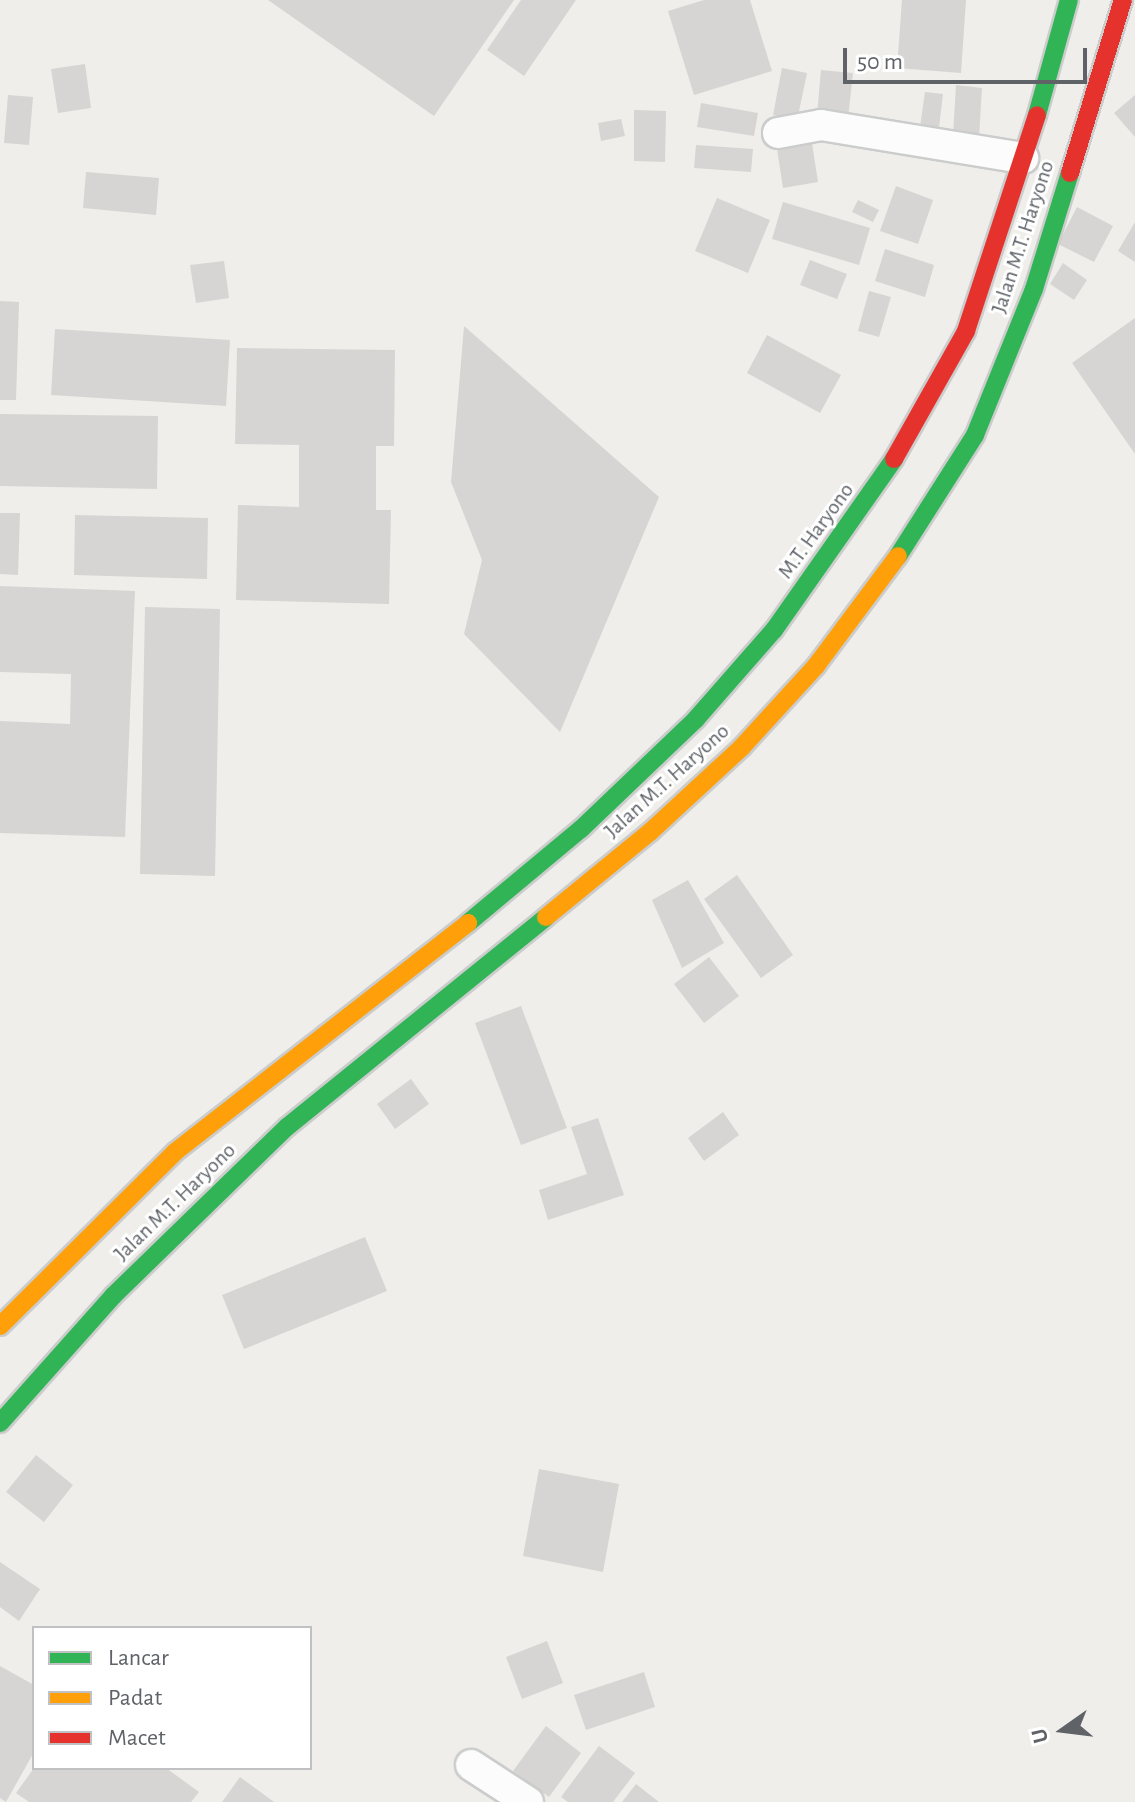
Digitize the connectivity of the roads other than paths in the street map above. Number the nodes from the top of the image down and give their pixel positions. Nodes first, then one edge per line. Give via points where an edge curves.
1 (1069, 0) edge
2 (1123, 0) edge
3 (1130, 0) edge
4 (1135, 5) edge
5 (778, 133) dead end
6 (1023, 158) junction
7 (437, 949) joint
8 (0, 1326) edge
9 (0, 1423) edge
10 (471, 1765) dead end
11 (528, 1802) edge

1 - 6 highway, M.T. Haryono
2 - 9 highway, Jalan M.T. Haryono via 1034,289 981,421 930,512 868,600 742,747 505,954 287,1127 113,1296
3 - 4 street
5 - 6 street via 821,125
6 - 7 highway, M.T. Haryono via 966,331 919,421 850,528 774,630 696,719 581,829
7 - 8 highway, Jalan M.T. Haryono via 175,1152
10 - 11 street

